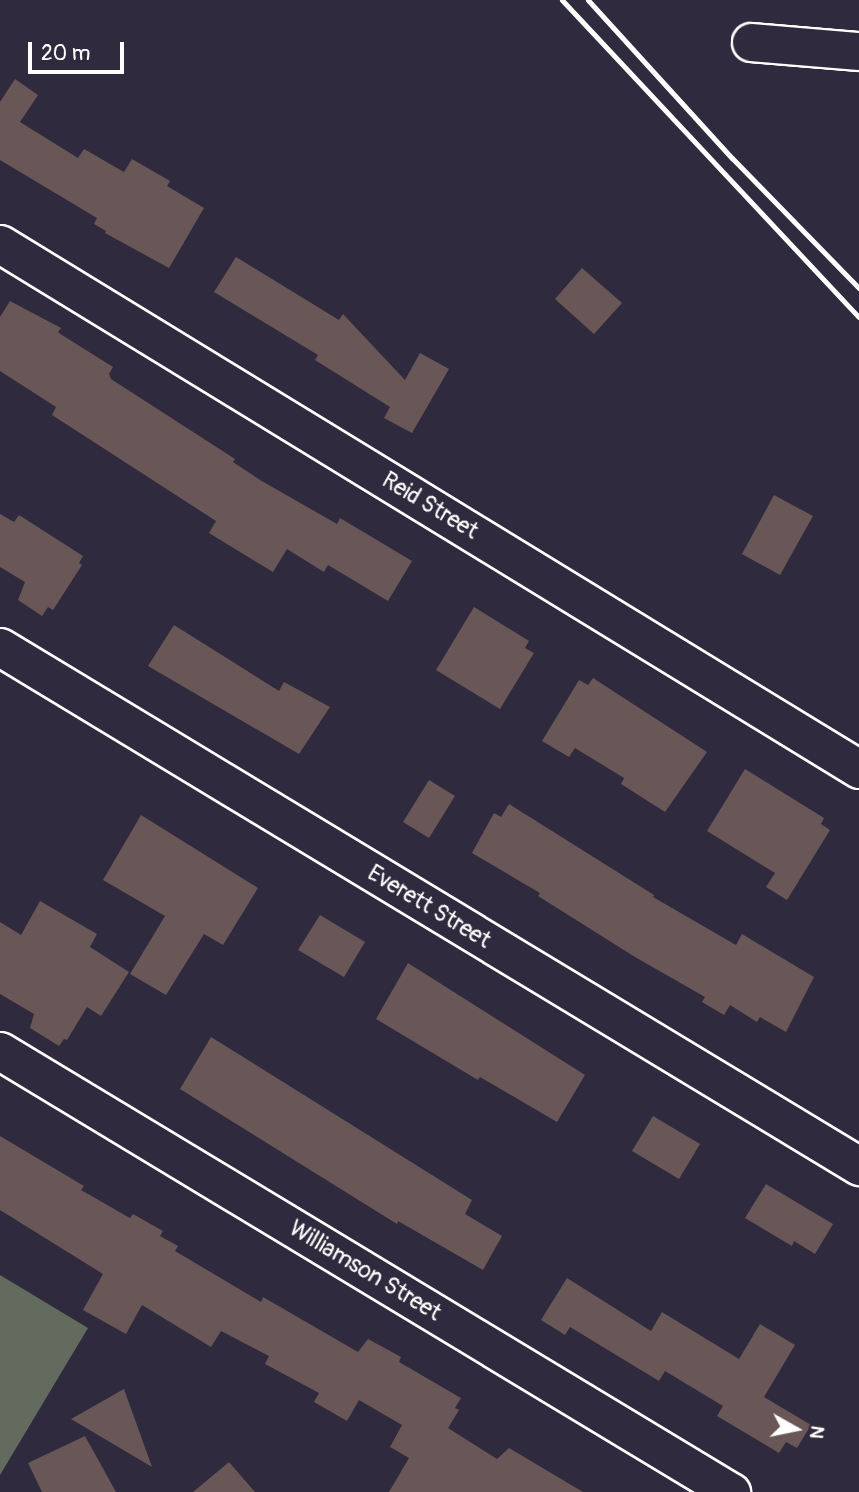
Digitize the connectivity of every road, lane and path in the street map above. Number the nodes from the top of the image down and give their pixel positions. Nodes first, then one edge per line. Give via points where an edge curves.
1 (751, 42) dead end
2 (859, 51) edge
3 (0, 244) edge
4 (0, 647) edge
5 (859, 769) edge
6 (0, 1051) edge
7 (859, 1166) edge
8 (731, 1492) edge

1 - 2 street
3 - 5 street, Reid Street
4 - 7 street, Everett Street
6 - 8 street, Williamson Street

